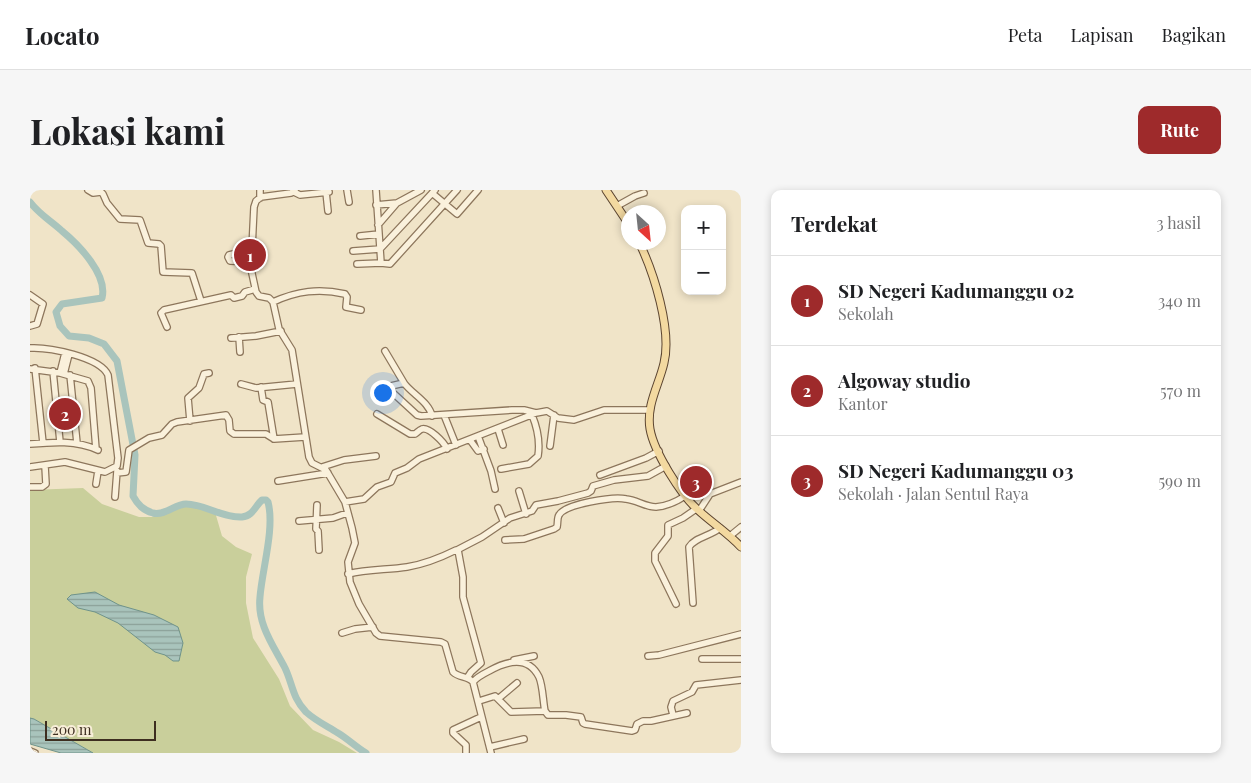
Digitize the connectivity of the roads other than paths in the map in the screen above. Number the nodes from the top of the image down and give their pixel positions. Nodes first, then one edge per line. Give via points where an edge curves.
1 (88, 190) edge
2 (260, 190) edge
3 (347, 190) edge
4 (376, 190) edge
5 (422, 190) edge
6 (457, 190) edge
7 (478, 190) edge
8 (606, 190) edge
9 (294, 191) edge
10 (432, 193) edge
11 (644, 193) dead end
12 (260, 198) junction
13 (349, 202) dead end
14 (397, 203) junction
15 (445, 204) junction
16 (376, 205) junction
17 (617, 206) junction
18 (328, 211) dead end
19 (621, 212) edge
20 (378, 225) junction
21 (379, 234) junction
22 (360, 236) dead end
23 (380, 249) junction
24 (642, 250) edge
25 (353, 251) dead end
26 (251, 254) junction
27 (251, 262) junction
28 (381, 263) junction
29 (357, 264) dead end
30 (255, 289) junction
31 (30, 295) edge
32 (202, 301) junction
33 (273, 302) junction
34 (361, 310) dead end
35 (30, 326) edge
36 (167, 327) dead end
37 (281, 331) junction
38 (240, 337) junction
39 (231, 338) dead end
40 (30, 348) edge
41 (385, 351) dead end
42 (240, 352) dead end
43 (67, 354) junction
44 (32, 368) edge
45 (53, 371) junction
46 (209, 373) dead end
47 (65, 374) junction
48 (404, 383) junction
49 (241, 384) dead end
50 (297, 384) junction
51 (261, 387) junction
52 (73, 404) junction
53 (56, 406) junction
54 (650, 410) junction
55 (377, 414) dead end
56 (534, 414) junction
57 (444, 415) junction
58 (554, 415) junction
59 (432, 416) junction
60 (190, 421) junction
61 (498, 429) junction
62 (478, 436) junction
63 (305, 437) junction
64 (274, 439) junction
65 (470, 440) junction
66 (60, 442) junction
67 (43, 443) junction
68 (77, 443) junction
69 (30, 444) edge
70 (503, 445) dead end
71 (456, 446) junction
72 (550, 446) dead end
73 (447, 449) junction
74 (484, 449) junction
75 (659, 451) junction
76 (376, 456) dead end
77 (45, 466) junction
78 (666, 466) junction
79 (30, 467) edge
80 (322, 467) junction
81 (117, 469) junction
82 (501, 470) dead end
83 (98, 471) junction
84 (328, 473) junction
85 (600, 475) dead end
86 (278, 481) dead end
87 (741, 482) edge
88 (96, 484) dead end
89 (30, 487) edge
90 (495, 489) dead end
91 (519, 491) dead end
92 (685, 496) junction
93 (115, 497) dead end
94 (344, 502) junction
95 (317, 505) dead end
96 (498, 508) dead end
97 (698, 510) junction
98 (347, 513) junction
99 (526, 514) junction
100 (317, 519) junction
101 (299, 522) dead end
102 (504, 523) junction
103 (720, 528) junction
104 (741, 528) edge
105 (730, 536) junction
106 (505, 540) dead end
107 (741, 547) edge
108 (319, 550) dead end
109 (457, 550) junction
110 (348, 574) junction
111 (693, 603) dead end
112 (676, 604) dead end
113 (372, 628) junction
114 (342, 633) dead end
115 (741, 634) edge
116 (534, 656) dead end
117 (648, 656) dead end
118 (702, 659) dead end
119 (741, 659) edge
120 (513, 662) junction
121 (470, 680) junction
122 (741, 680) edge
123 (517, 683) dead end
124 (498, 698) junction
125 (479, 701) junction
126 (545, 712) junction
127 (687, 713) dead end
128 (673, 715) junction
129 (481, 717) junction
130 (524, 739) dead end
131 (491, 750) edge
132 (30, 751) edge
133 (466, 752) edge
134 (35, 753) edge

1 - 32 street via 101,192 120,219 142,222 148,243 161,245 163,272 193,274
2 - 12 street
3 - 13 street
4 - 16 street
5 - 10 street
5 - 14 street
6 - 15 street
7 - 15 street via 457,214
8 - 17 main road
9 - 12 street
9 - 18 street via 300,195 328,192
10 - 15 street
10 - 23 street
11 - 17 street
12 - 26 street via 254,207
14 - 16 street
14 - 20 street
15 - 28 street via 390,264
16 - 20 street
17 - 19 main road
20 - 21 street
21 - 22 street
21 - 23 street
23 - 25 street
23 - 28 street
24 - 54 main road via 665,323 667,349
26 - 27 street
26 - 27 street via 242,252 228,257 230,261
27 - 30 street
28 - 29 street
30 - 32 street via 239,298 231,295
30 - 33 street via 259,296
31 - 35 street via 43,306 37,324
32 - 36 street via 162,310
33 - 34 street via 298,292 323,290 344,293 347,296 346,307
33 - 37 street
37 - 38 street
37 - 50 street via 292,350
38 - 39 street
38 - 42 street
40 - 43 street
41 - 48 street
43 - 47 street
43 - 81 street via 98,364 107,372 114,412
44 - 45 street
44 - 67 street
45 - 47 street
45 - 53 street
46 - 60 street via 202,376 199,388 188,398
47 - 52 street
47 - 68 street via 90,384 98,450
48 - 59 street via 430,408
48 - 59 street via 390,386 392,392 417,415
49 - 51 street
50 - 51 street
50 - 63 street
51 - 64 street via 263,400 268,402
52 - 53 street
52 - 68 street
53 - 66 street
54 - 58 street via 604,410 574,420
54 - 75 main road via 650,430
55 - 73 street via 410,434 424,429 442,440
56 - 57 street via 512,410
56 - 58 street via 547,411
56 - 61 street
56 - 82 street via 538,456 529,464
57 - 59 street
57 - 71 street
58 - 72 street
60 - 64 street via 226,415 231,433 266,434
60 - 81 street via 175,422 162,435 149,438 129,450 126,472
61 - 62 street
61 - 70 street
62 - 65 street
62 - 74 street
63 - 64 street
63 - 80 street via 310,460
65 - 71 street
65 - 74 street via 478,451
66 - 67 street
66 - 68 street
67 - 69 street
71 - 73 street
73 - 94 street via 436,451 395,473 391,482 377,487 366,499
74 - 90 street
75 - 78 main road
75 - 85 street
76 - 80 street
77 - 79 street
77 - 83 street via 69,462
77 - 89 street via 45,486
78 - 92 main road
78 - 99 street via 648,476 604,482 593,486 588,493 536,505
80 - 84 street
81 - 83 street
81 - 93 street
83 - 88 street
84 - 86 street
84 - 94 street
87 - 97 street via 710,494
91 - 99 street
92 - 97 main road
92 - 106 street via 671,504 655,507 628,499 600,500 561,513 558,527 554,530 524,539
94 - 98 street
95 - 100 street
96 - 102 street
97 - 103 main road
97 - 112 street via 668,525 668,536 655,553 655,561
98 - 100 street
98 - 110 street via 355,543 348,562
99 - 102 street
100 - 101 street
100 - 108 street
102 - 109 street
103 - 105 main road
103 - 111 street via 689,547
104 - 105 street
105 - 107 main road
109 - 110 street via 409,567
109 - 121 street via 463,577 462,597 481,660 471,672
110 - 113 street via 353,593
113 - 114 street
113 - 121 street via 384,637 444,642 453,672
115 - 117 street
116 - 120 street
118 - 119 street
120 - 121 street via 504,663
120 - 126 street via 533,668 539,676
121 - 125 street
122 - 128 street via 696,685 692,692 673,700
123 - 124 street
124 - 125 street via 493,696
124 - 126 street via 511,712
125 - 129 street
126 - 128 street via 548,715 581,717 585,724 632,731 637,724
127 - 128 street
129 - 131 street
129 - 133 street via 453,730 466,746
130 - 131 street
132 - 134 street

